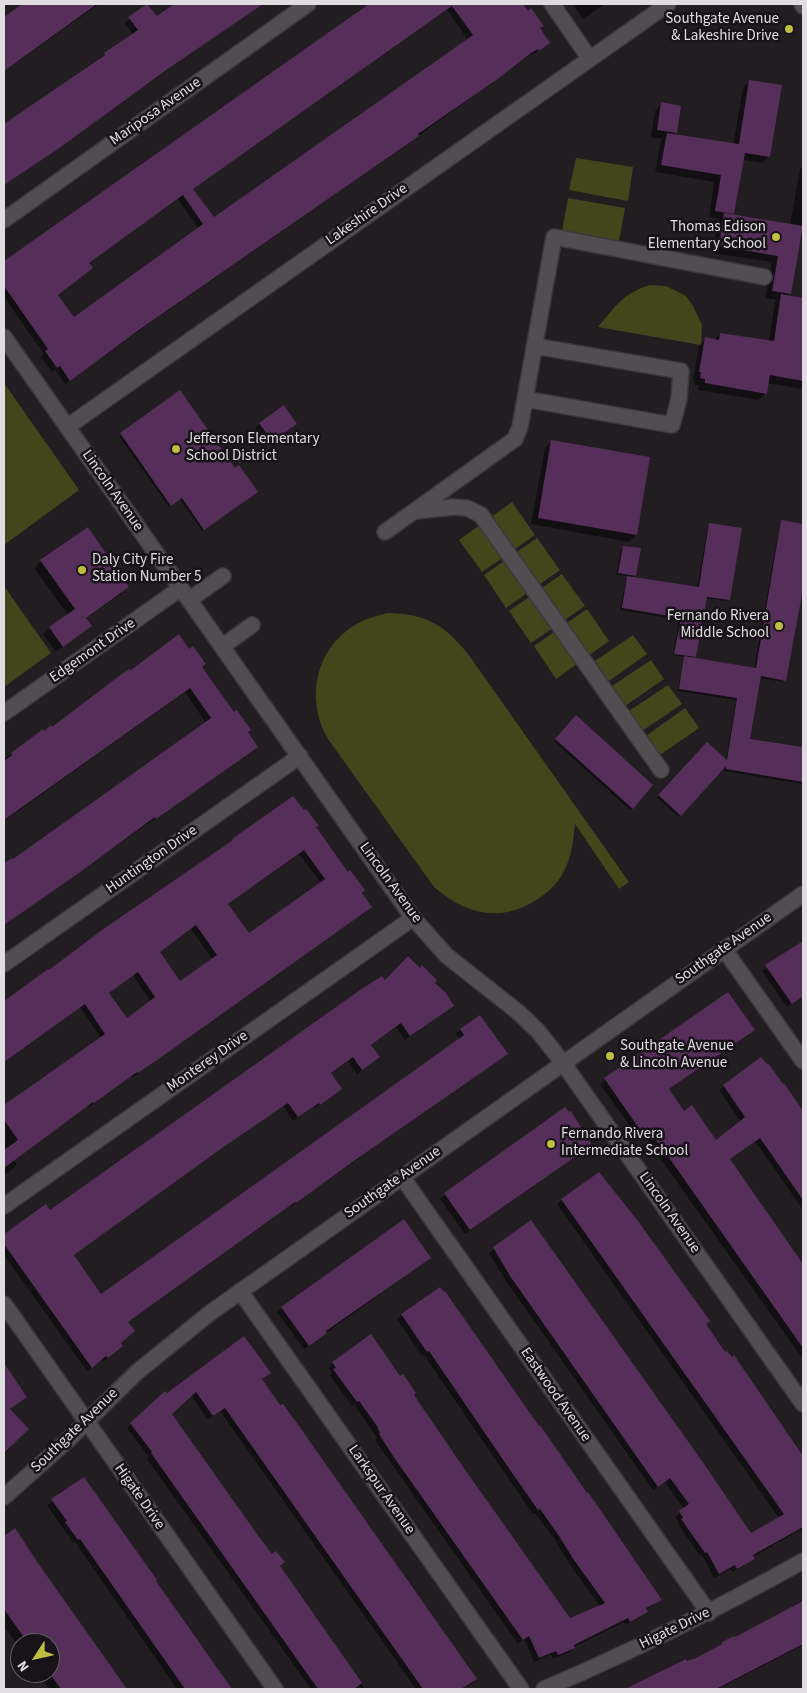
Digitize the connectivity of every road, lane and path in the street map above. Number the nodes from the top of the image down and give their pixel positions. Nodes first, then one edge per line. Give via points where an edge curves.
1 (308, 4) edge
2 (552, 4) edge
3 (668, 4) edge
4 (590, 59) junction
5 (4, 220) edge
6 (764, 277) dead end
7 (4, 337) edge
8 (534, 346) junction
9 (525, 398) junction
10 (67, 427) junction
11 (414, 511) junction
12 (386, 532) dead end
13 (222, 576) dead end
14 (185, 594) junction
15 (252, 625) dead end
16 (223, 646) junction
17 (4, 713) edge
18 (300, 756) junction
19 (661, 770) dead end
20 (803, 894) edge
21 (413, 918) junction
22 (724, 949) junction
23 (4, 964) edge
24 (803, 1061) edge
25 (563, 1063) junction
26 (402, 1177) junction
27 (4, 1206) edge
28 (240, 1290) junction
29 (4, 1304) edge
30 (803, 1404) edge
31 (86, 1422) junction
32 (4, 1497) edge
33 (803, 1561) edge
34 (709, 1613) junction
35 (275, 1689) edge
36 (521, 1689) edge
37 (544, 1689) edge

1 - 5 street, Mariposa Avenue
2 - 4 street
3 - 4 street, Lakeshire Drive
4 - 10 street, Lakeshire Drive
6 - 8 street via 554,237
7 - 10 street, Lincoln Avenue
8 - 9 street
8 - 9 street via 681,371 679,399 672,425
9 - 11 street via 515,439
10 - 14 street, Lincoln Avenue
11 - 12 street
11 - 19 street via 453,507 466,508 481,515
13 - 14 street, Edgemont Drive
14 - 16 street, Lincoln Avenue
14 - 17 street, Edgemont Drive
15 - 16 street
16 - 18 street, Lincoln Avenue
18 - 21 street, Lincoln Avenue
18 - 23 street, Huntington Drive
20 - 22 street, Southgate Avenue
21 - 25 street, Lincoln Avenue via 447,956 538,1030
21 - 27 street, Monterey Drive
22 - 24 street
22 - 25 street, Southgate Avenue
25 - 26 street, Southgate Avenue
25 - 30 street, Lincoln Avenue
26 - 28 street, Southgate Avenue
26 - 34 street, Eastwood Avenue
28 - 31 street, Southgate Avenue via 137,1372
28 - 36 street, Larkspur Avenue
29 - 31 street, Higate Drive
31 - 32 street, Southgate Avenue
31 - 35 street, Higate Drive
33 - 34 street, Higate Drive
34 - 37 street, Higate Drive

